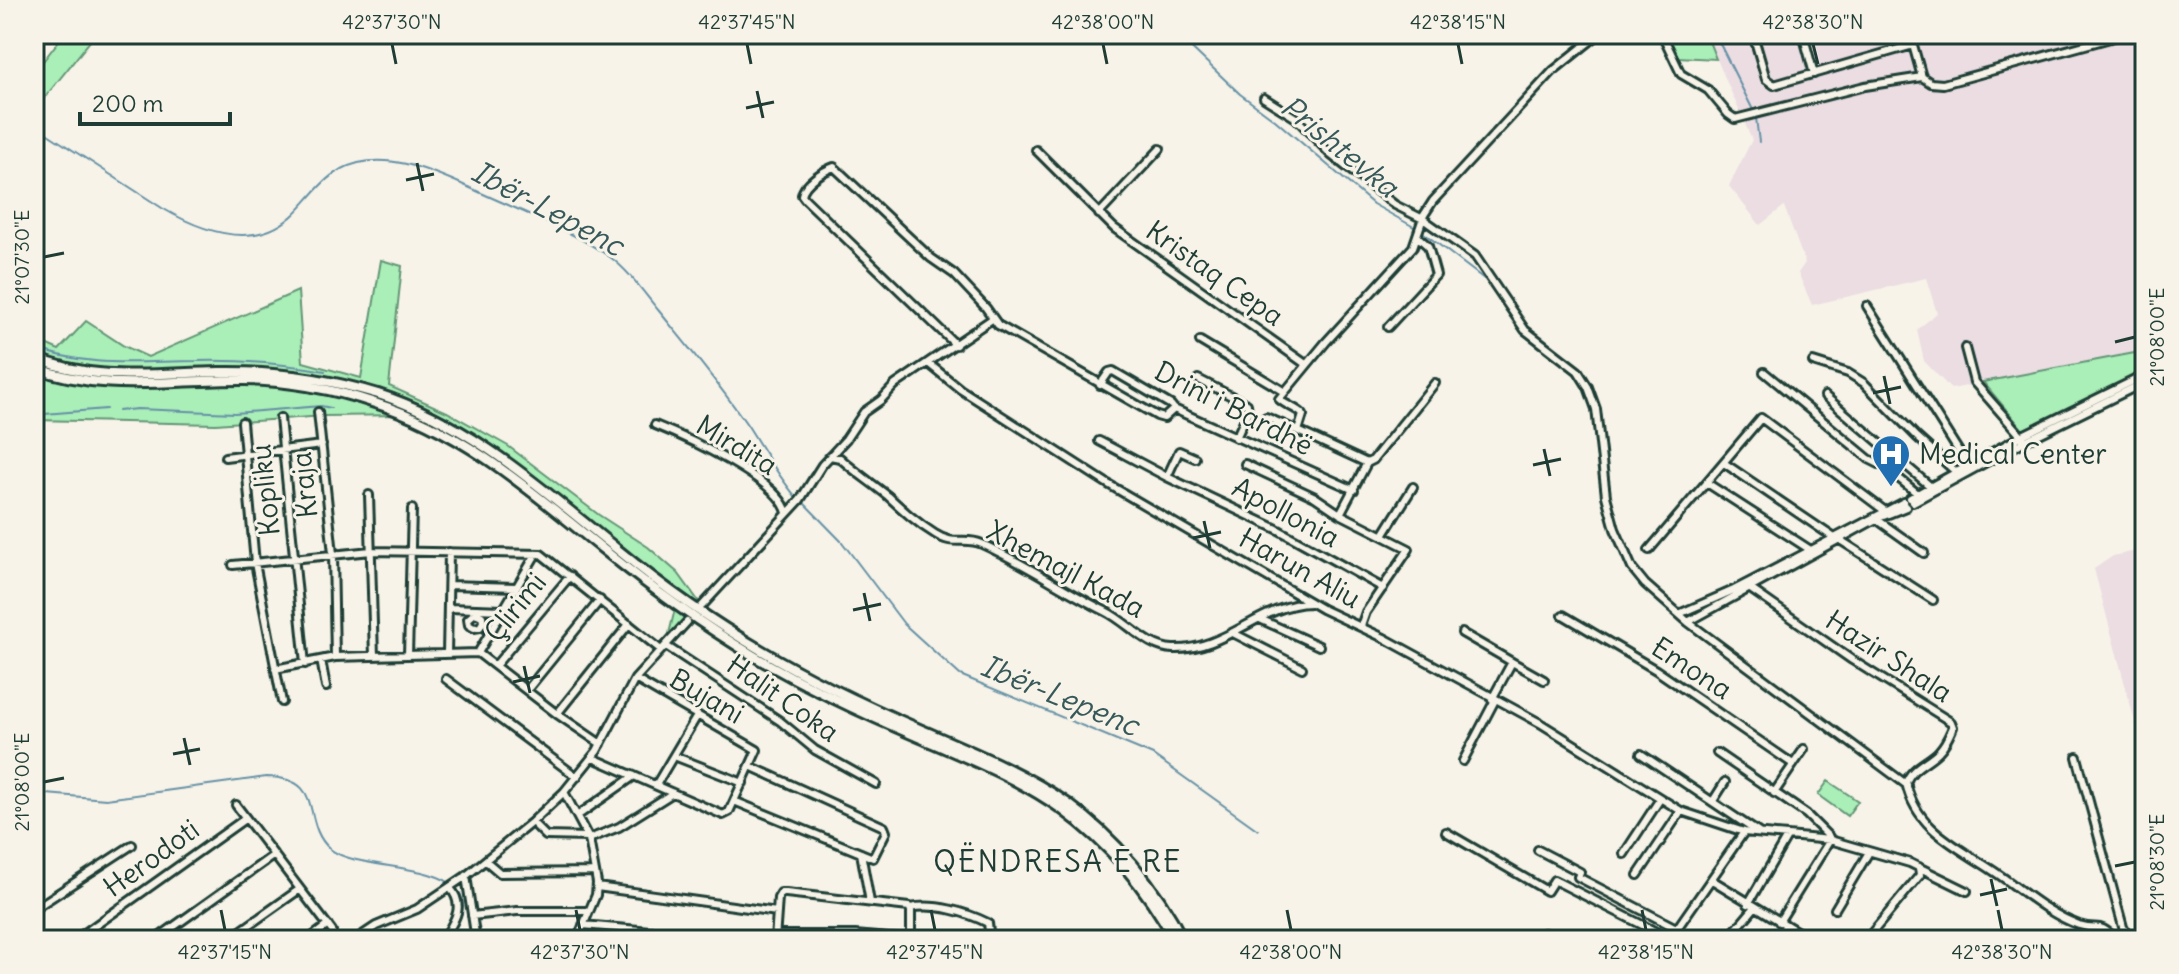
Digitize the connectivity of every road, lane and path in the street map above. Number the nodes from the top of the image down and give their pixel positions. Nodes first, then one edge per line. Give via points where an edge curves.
1 (1599, 34) edge
2 (1662, 34) edge
3 (1753, 34) edge
4 (1803, 34) edge
5 (1911, 34) edge
6 (2125, 34) edge
7 (1913, 45) junction
8 (1814, 74) junction
9 (1922, 77) junction
10 (1264, 98) dead end
11 (1160, 149) dead end
12 (1036, 150) dead end
13 (1099, 214) junction
14 (1420, 229) junction
15 (1867, 306) dead end
16 (992, 319) junction
17 (1388, 327) dead end
18 (1200, 341) dead end
19 (956, 345) junction
20 (1965, 348) dead end
21 (34, 357) edge
22 (1813, 362) dead end
23 (928, 363) junction
24 (1307, 365) junction
25 (34, 367) edge
26 (1764, 372) dead end
27 (2145, 375) edge
28 (1198, 379) dead end
29 (2145, 382) edge
30 (1435, 383) dead end
31 (1100, 385) junction
32 (1285, 392) junction
33 (1825, 396) dead end
34 (1174, 409) junction
35 (318, 412) dead end
36 (1266, 417) dead end
37 (280, 418) dead end
38 (242, 422) dead end
39 (655, 425) dead end
40 (1298, 431) junction
41 (1236, 438) junction
42 (2023, 438) junction
43 (1099, 441) dead end
44 (322, 445) junction
45 (284, 450) junction
46 (245, 454) junction
47 (830, 456) junction
48 (225, 457) dead end
49 (1195, 458) dead end
50 (1367, 463) junction
51 (1724, 463) junction
52 (1245, 464) dead end
53 (1968, 466) junction
54 (1956, 472) junction
55 (1167, 477) junction
56 (1707, 483) junction
57 (1413, 487) dead end
58 (1931, 487) junction
59 (1354, 490) junction
60 (1918, 494) junction
61 (369, 495) dead end
62 (1908, 502) junction
63 (412, 509) dead end
64 (1885, 511) junction
65 (787, 513) junction
66 (1340, 514) junction
67 (1874, 518) junction
68 (1383, 535) junction
69 (1836, 538) junction
70 (1649, 550) dead end
71 (371, 551) junction
72 (1813, 551) junction
73 (411, 552) junction
74 (449, 552) junction
75 (1924, 553) dead end
76 (333, 554) junction
77 (536, 554) junction
78 (294, 558) junction
79 (255, 563) junction
80 (233, 565) dead end
81 (570, 576) junction
82 (449, 585) junction
83 (516, 587) junction
84 (1383, 588) junction
85 (1749, 588) junction
86 (1727, 597) junction
87 (600, 600) junction
88 (1933, 600) dead end
89 (1311, 603) junction
90 (702, 606) dead end
91 (449, 608) junction
92 (503, 610) junction
93 (1679, 614) junction
94 (1563, 615) dead end
95 (1260, 619) junction
96 (687, 622) dead end
97 (1688, 622) junction
98 (629, 624) junction
99 (1361, 626) junction
100 (1233, 633) junction
101 (1462, 633) dead end
102 (1319, 646) dead end
103 (664, 648) junction
104 (478, 653) junction
105 (447, 654) junction
106 (408, 655) junction
107 (374, 656) junction
108 (335, 657) junction
109 (321, 660) junction
110 (1512, 662) junction
111 (305, 664) junction
112 (495, 666) junction
113 (1302, 668) dead end
114 (275, 669) junction
115 (446, 679) dead end
116 (635, 679) junction
117 (1544, 680) dead end
118 (326, 687) dead end
119 (527, 690) junction
120 (1493, 699) junction
121 (282, 702) dead end
122 (557, 714) junction
123 (697, 716) junction
124 (601, 744) junction
125 (1804, 749) dead end
126 (1717, 753) dead end
127 (1641, 754) dead end
128 (674, 756) junction
129 (2077, 757) dead end
130 (593, 758) junction
131 (1463, 761) dead end
132 (1793, 764) junction
133 (750, 766) junction
134 (634, 776) junction
135 (577, 777) junction
136 (1725, 782) dead end
137 (743, 783) junction
138 (876, 784) dead end
139 (656, 785) junction
140 (1907, 785) junction
141 (564, 792) junction
142 (673, 793) junction
143 (1774, 793) junction
144 (1660, 799) junction
145 (734, 801) junction
146 (1713, 801) junction
147 (236, 805) dead end
148 (1681, 811) junction
149 (577, 816) junction
150 (246, 818) junction
151 (532, 822) junction
152 (1446, 832) dead end
153 (1744, 832) junction
154 (1762, 835) junction
155 (1787, 837) junction
156 (589, 838) junction
157 (1830, 840) junction
158 (132, 845) dead end
159 (1538, 850) dead end
160 (1869, 852) junction
161 (861, 853) junction
162 (1624, 854) dead end
163 (274, 855) junction
164 (486, 861) junction
165 (1919, 867) junction
166 (595, 872) junction
167 (1638, 875) dead end
168 (466, 876) junction
169 (1712, 880) junction
170 (452, 885) junction
171 (597, 887) junction
172 (300, 889) junction
173 (1967, 891) dead end
174 (870, 902) junction
175 (1751, 906) junction
176 (910, 908) junction
177 (34, 909) edge
178 (1835, 909) dead end
179 (589, 911) junction
180 (777, 912) junction
181 (472, 916) junction
182 (100, 922) junction
183 (1783, 924) junction
184 (583, 925) junction
185 (1678, 929) junction
186 (1544, 933) dead end
187 (82, 935) junction
188 (775, 937) edge
189 (1670, 939) edge
190 (75, 940) edge
191 (107, 940) edge
192 (155, 940) edge
193 (228, 940) edge
194 (308, 940) edge
195 (355, 940) edge
196 (443, 940) edge
197 (476, 940) edge
198 (577, 940) edge
199 (751, 940) edge
200 (911, 940) edge
201 (990, 940) edge
202 (1175, 940) edge
203 (1183, 940) edge
204 (1560, 940) edge
205 (1727, 940) edge
206 (1773, 940) edge
207 (1811, 940) edge
208 (1866, 940) edge
209 (2117, 940) edge
210 (2130, 940) edge

1 - 14 street via 1553,71 1433,201
2 - 9 street via 1681,74 1708,90 1735,119
3 - 8 street via 1769,83
4 - 8 street
5 - 7 street
6 - 9 street via 1938,84
7 - 8 street
7 - 9 street
10 - 14 street via 1296,118 1331,155
11 - 13 street
12 - 13 street, Kristaq Cepa
13 - 24 street, Kristaq Cepa
14 - 17 street via 1436,275
14 - 24 street via 1413,247
14 - 93 street via 1475,256 1525,330 1578,371 1596,409 1607,504 1627,559 1645,584
15 - 53 street
16 - 19 street
16 - 19 street via 954,274 836,168 803,188 805,199
16 - 31 street
18 - 32 street
19 - 23 street
20 - 42 street via 1974,382
21 - 203 highway via 94,373 244,372 317,379 382,395 444,422 501,456 650,575 751,644 856,700 1013,771 1066,803 1137,869
22 - 54 street via 1864,383
23 - 47 street via 864,412
23 - 89 street, Harun Aliu via 1100,480
24 - 32 street
25 - 202 highway via 106,383 297,384 357,397 433,426 495,463 655,590 736,645 830,697 996,771 1063,810 1125,867
26 - 60 street
27 - 42 street
28 - 41 street via 1247,404
29 - 42 street
30 - 50 street
31 - 34 street via 1161,418
31 - 34 street, Drini i Bardhë via 1113,371
32 - 40 street via 1279,399 1303,415
33 - 58 street
34 - 41 street, Drini i Bardhë
35 - 44 street, Kraja
36 - 40 street
37 - 45 street, Kopliku
38 - 46 street
39 - 65 street, Mirdita via 696,441 762,482
40 - 50 street
41 - 59 street, Drini i Bardhë
42 - 53 street
42 - 62 street
43 - 55 street, Apollonia
44 - 45 street
44 - 76 street, Kraja
45 - 46 street
45 - 78 street, Kopliku
46 - 48 street
46 - 79 street
47 - 65 street
47 - 100 street, Xhemajl Kada via 840,458 945,540 973,541 993,549 1163,648 1187,648
49 - 55 street via 1179,451
50 - 59 street
51 - 56 street
51 - 64 street via 1761,418
51 - 69 street
52 - 66 street
53 - 54 street
54 - 58 street
55 - 84 street, Apollonia via 1277,529
56 - 70 street
56 - 72 street
57 - 68 street
58 - 60 street
59 - 66 street
60 - 62 street
61 - 71 street
62 - 64 street
62 - 67 street
63 - 73 street
64 - 67 street
65 - 90 street
66 - 68 street
67 - 69 street
67 - 75 street
68 - 84 street via 1410,550
69 - 72 street
69 - 88 street
71 - 73 street
71 - 76 street
71 - 107 street
72 - 85 street
72 - 86 street
73 - 74 street
73 - 106 street
74 - 77 street
74 - 82 street
76 - 78 street
76 - 108 street, Kraja
77 - 81 street, Halit Coka
77 - 83 street
78 - 79 street
78 - 111 street, Kopliku
79 - 80 street
79 - 114 street
81 - 87 street, Halit Coka
81 - 112 street, Çlirimi
82 - 83 street
82 - 91 street
83 - 92 street
84 - 99 street
85 - 86 street
85 - 140 street, Hazir Shala via 1951,722 1945,744 1909,775
86 - 93 street
86 - 97 street
87 - 98 street, Halit Coka
87 - 119 street
89 - 95 street via 1282,607
89 - 99 street, Harun Aliu
91 - 92 street
91 - 105 street
92 - 104 street
93 - 97 street
94 - 132 street, Emona via 1656,670
95 - 100 street
95 - 102 street
96 - 103 street
97 - 140 street
98 - 103 street, Halit Coka
98 - 122 street
99 - 120 street, Harun Aliu
100 - 113 street
101 - 110 street
103 - 116 street
103 - 138 street, Halit Coka via 780,721 815,750
104 - 105 street
104 - 112 street
105 - 106 street
106 - 107 street
107 - 108 street
108 - 109 street
109 - 111 street
109 - 118 street
110 - 117 street
110 - 120 street
111 - 114 street
112 - 119 street
114 - 121 street
115 - 135 street
116 - 123 street, Bujani
116 - 124 street
119 - 122 street
120 - 131 street
120 - 144 street, Harun Aliu
122 - 124 street
123 - 128 street
123 - 133 street, Bujani via 757,750
124 - 130 street
125 - 132 street
126 - 143 street
127 - 146 street
128 - 137 street
128 - 139 street
129 - 210 street
130 - 134 street
130 - 135 street
132 - 143 street
133 - 137 street
133 - 161 street via 886,828 873,858
134 - 139 street
134 - 149 street
135 - 141 street
136 - 146 street
137 - 145 street
139 - 142 street
140 - 209 street via 1923,819 1949,845 2038,902 2080,925 2103,927
141 - 149 street
141 - 151 street
142 - 145 street via 723,815
142 - 156 street via 619,827
143 - 157 street via 1806,814
144 - 148 street, Harun Aliu
144 - 162 street
145 - 161 street
146 - 154 street
147 - 150 street
148 - 153 street, Harun Aliu
148 - 167 street
149 - 156 street
150 - 163 street
150 - 182 street, Herodoti
151 - 156 street via 546,836
151 - 164 street
152 - 189 street via 1547,891 1554,880
153 - 154 street, Harun Aliu
153 - 169 street
154 - 155 street, Harun Aliu
155 - 157 street, Harun Aliu
155 - 175 street
156 - 166 street
157 - 160 street, Harun Aliu
157 - 183 street
158 - 177 street
159 - 185 street
160 - 165 street, Harun Aliu
160 - 178 street
161 - 174 street
163 - 172 street
163 - 192 street
164 - 166 street via 500,873
164 - 168 street
165 - 173 street, Harun Aliu
165 - 208 street via 1920,875
166 - 171 street
168 - 170 street
168 - 181 street
169 - 175 street
169 - 185 street
170 - 195 street
170 - 196 street via 458,909
171 - 179 street
171 - 180 street
172 - 193 street
172 - 194 street via 330,928
174 - 176 street
174 - 180 street via 784,893
175 - 183 street
175 - 205 street
176 - 200 street
176 - 201 street via 954,911 988,923
179 - 181 street
179 - 184 street
180 - 188 street
181 - 197 street
182 - 187 street, Herodoti
182 - 191 street
183 - 206 street
183 - 207 street
184 - 198 street
184 - 199 street
185 - 189 street
186 - 204 street
187 - 190 street, Herodoti
187 - 191 street
188 - 200 street

